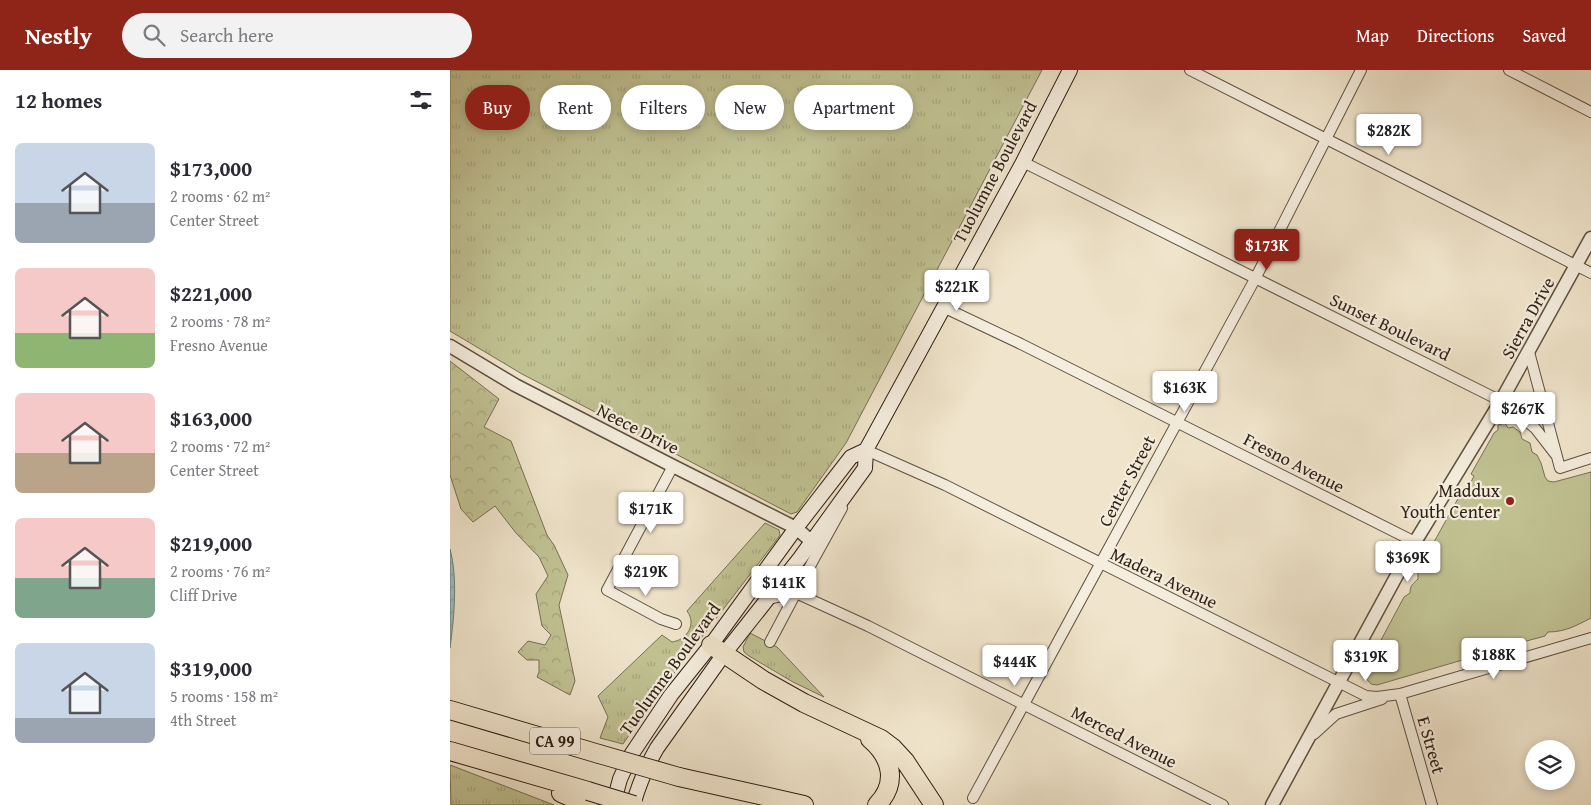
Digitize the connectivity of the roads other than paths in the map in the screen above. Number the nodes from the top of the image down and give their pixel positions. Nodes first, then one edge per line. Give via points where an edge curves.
1 (1070, 70) edge
2 (1190, 70) edge
3 (1361, 70) edge
4 (1509, 70) edge
5 (1591, 112) edge
6 (1326, 138) junction
7 (1023, 162) junction
8 (1591, 238) edge
9 (1576, 265) junction
10 (1591, 273) edge
11 (1255, 279) junction
12 (943, 307) junction
13 (450, 346) edge
14 (1530, 352) junction
15 (1501, 401) junction
16 (1176, 422) junction
17 (866, 450) junction
18 (1556, 455) junction
19 (1591, 458) edge
20 (673, 466) junction
21 (858, 478) junction
22 (796, 528) junction
23 (811, 541) junction
24 (1414, 542) junction
25 (816, 555) junction
26 (1100, 564) junction
27 (796, 593) junction
28 (766, 599) junction
29 (676, 624) dead end
30 (1591, 638) edge
31 (770, 642) dead end
32 (718, 649) junction
33 (1339, 682) junction
34 (1395, 695) junction
35 (1024, 705) junction
36 (450, 710) edge
37 (856, 728) junction
38 (1309, 739) junction
39 (450, 751) edge
40 (678, 777) junction
41 (973, 798) dead end
42 (588, 800) edge
43 (613, 805) edge
44 (634, 805) edge
45 (771, 805) edge
46 (804, 805) edge
47 (878, 805) edge
48 (934, 805) edge
49 (1223, 805) edge
50 (1272, 805) edge
51 (1432, 805) edge

1 - 7 main road, Tuolumne Boulevard
2 - 6 street
3 - 6 street, Center Street
4 - 5 street
6 - 9 street
6 - 11 street, Center Street
7 - 11 street, Sunset Boulevard
7 - 12 main road, Tuolumne Boulevard
8 - 9 street, Sierra Drive
9 - 10 street
9 - 14 street, Sierra Drive
11 - 15 street, Sunset Boulevard
11 - 16 street, Center Street
12 - 16 street, Fresno Avenue
12 - 17 main road, Tuolumne Boulevard
13 - 20 street, Neece Drive via 515,385
14 - 15 street, Sierra Drive
14 - 18 street
15 - 18 street, Sunset Boulevard via 1535,428
15 - 24 street, Sierra Drive
16 - 24 street, Fresno Avenue
16 - 26 street, Center Street
17 - 21 main road, Tuolumne Boulevard via 865,468
17 - 22 main road, Tuolumne Boulevard via 851,457
17 - 26 street, Madera Avenue via 945,485
18 - 19 street via 1560,468
20 - 22 street, Neece Drive
20 - 29 street via 606,590
21 - 23 main road, Tuolumne Boulevard
21 - 25 street, Tuolumne Boulevard
22 - 23 street, Neece Drive
22 - 32 main road, Tuolumne Boulevard
23 - 25 street
23 - 28 main road, Tuolumne Boulevard
24 - 33 street, Sierra Drive
25 - 27 street, Tuolumne Boulevard
26 - 33 street, Madera Avenue
26 - 35 street, Center Street
27 - 28 street
27 - 31 street, Tuolumne Boulevard
27 - 35 street, Merced Avenue
28 - 32 main road, Tuolumne Boulevard
30 - 34 street
32 - 37 highway via 763,680
32 - 43 main road, Tuolumne Boulevard via 671,695 641,738 620,779
32 - 44 main road, Tuolumne Boulevard via 657,748 641,779
33 - 34 street, Madera Avenue via 1366,696
33 - 38 street, Sierra Drive
34 - 38 street via 1336,714
34 - 51 street, E Street
35 - 41 street, Center Street
35 - 49 street, Merced Avenue
36 - 40 highway, CA 99, bridge
37 - 47 highway via 876,745 887,760 890,784
37 - 48 highway via 894,748
38 - 50 street, Sierra Drive
39 - 42 highway, CA 99 via 504,767
40 - 45 highway, CA 99
40 - 46 highway
42 - 44 highway, CA 99, bridge

